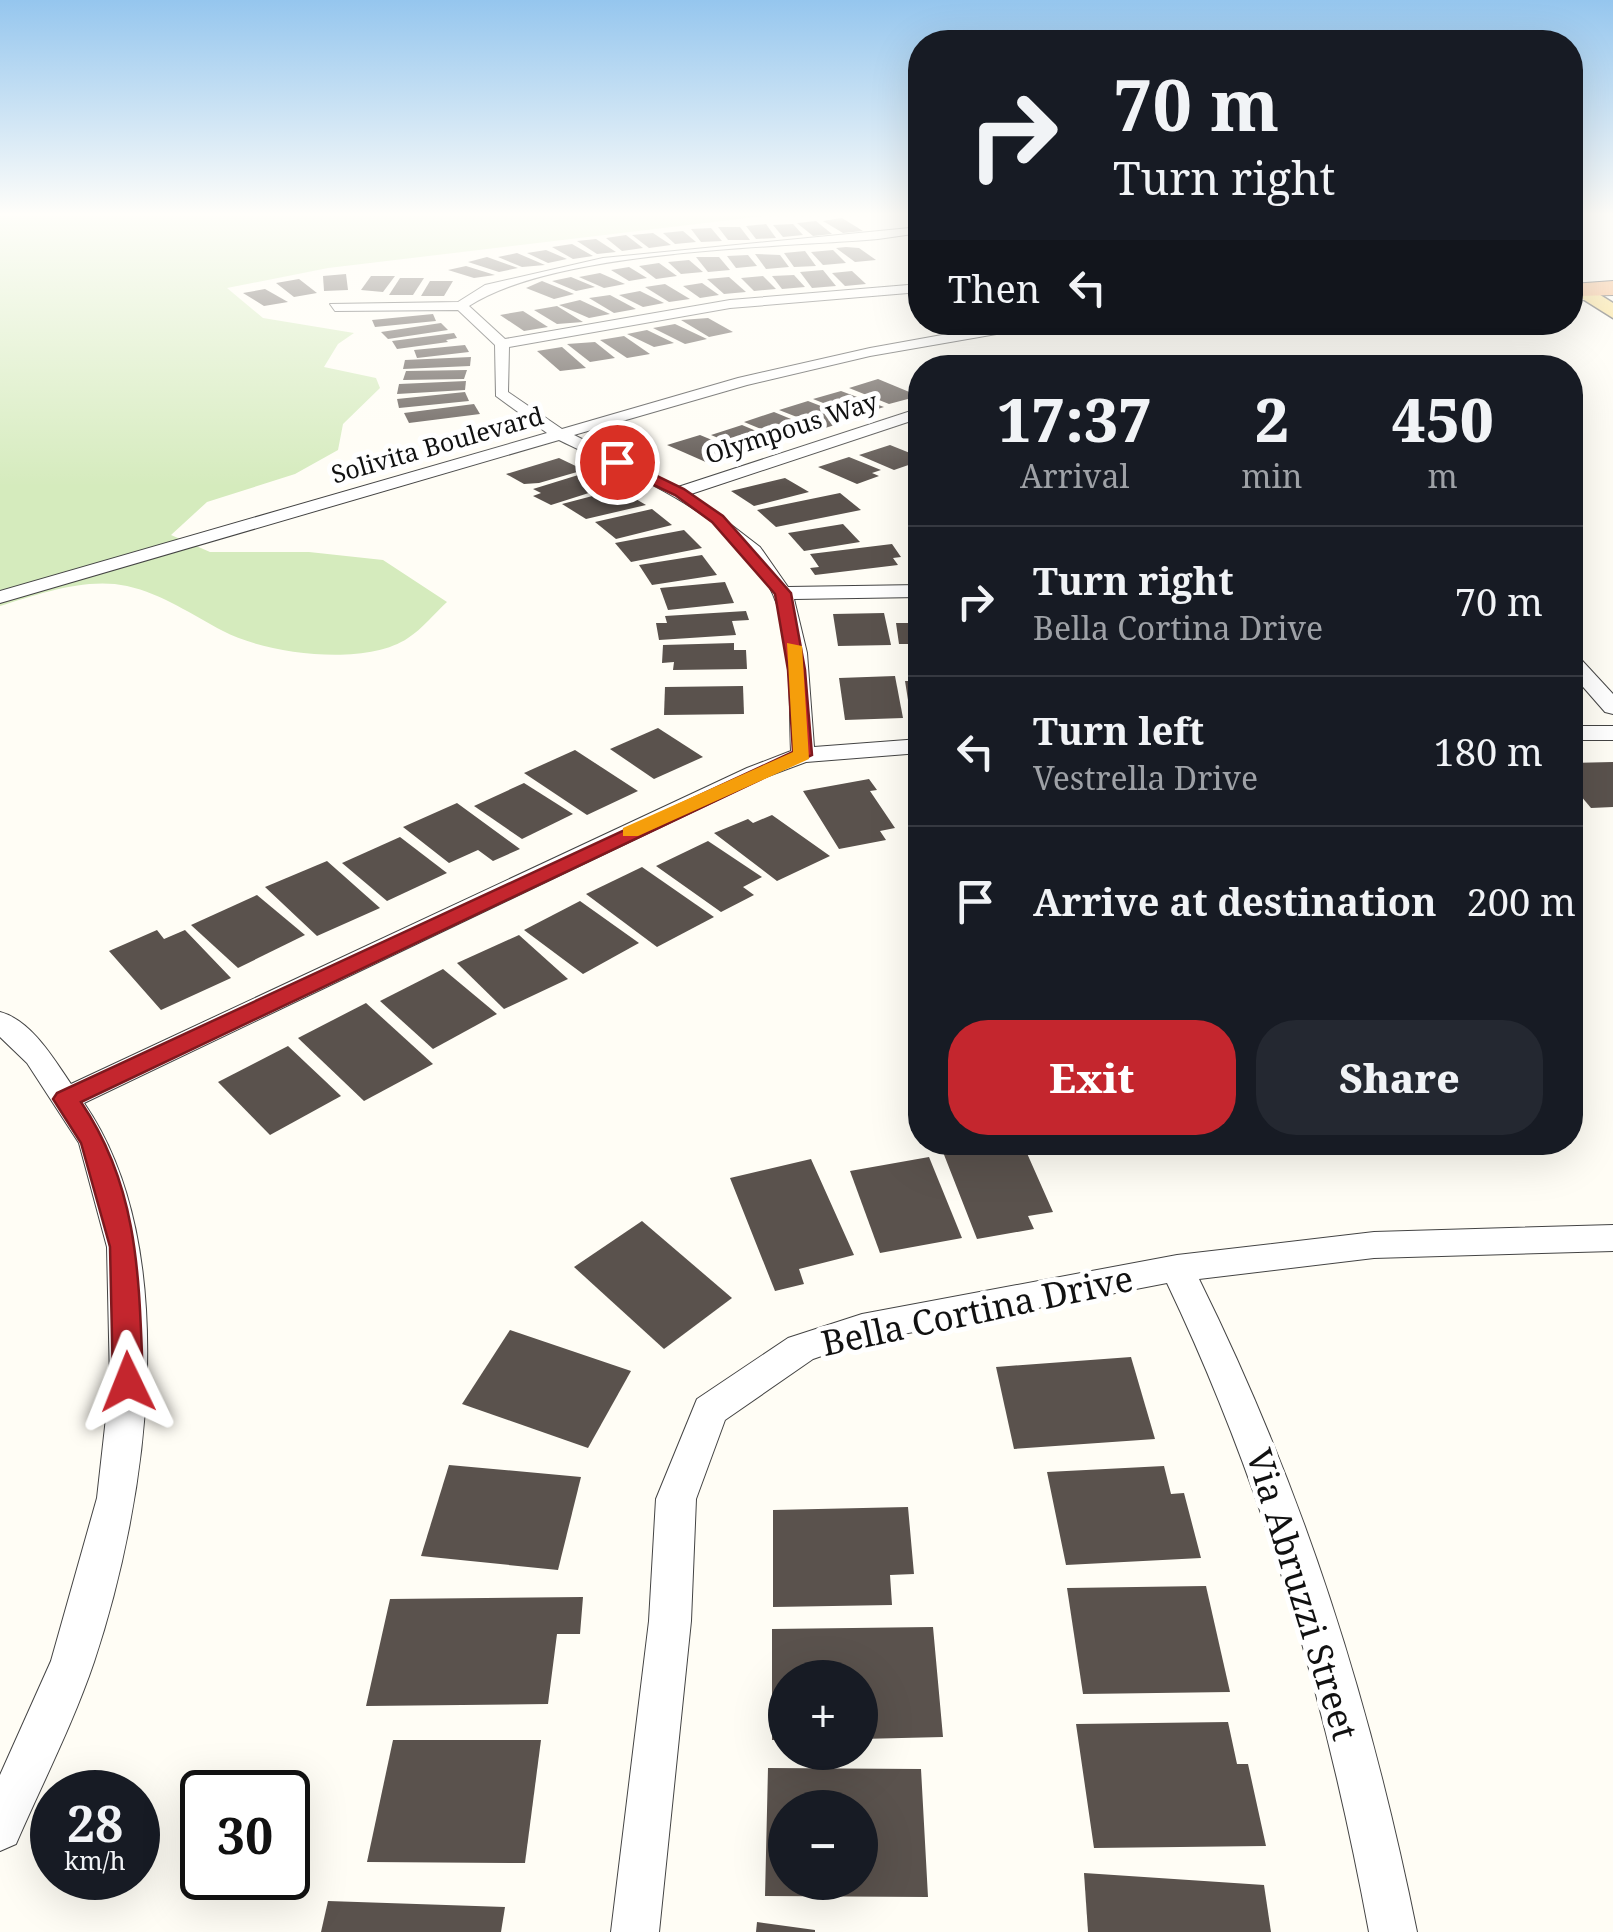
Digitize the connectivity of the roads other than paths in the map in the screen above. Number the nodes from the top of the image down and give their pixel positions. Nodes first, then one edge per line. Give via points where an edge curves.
1 (440, 306) edge
2 (460, 306) edge
3 (718, 306) edge
4 (335, 307) dead end
5 (972, 335) edge
6 (502, 344) junction
7 (908, 417) edge
8 (559, 435) junction
9 (680, 492) junction
10 (908, 591) edge
11 (783, 593) junction
12 (0, 597) edge
13 (1583, 674) edge
14 (1613, 707) edge
15 (1613, 732) edge
16 (1583, 733) edge
17 (908, 747) edge
18 (802, 755) junction
19 (0, 1021) edge
20 (66, 1099) junction
21 (1613, 1238) edge
22 (1177, 1268) junction
23 (0, 1828) edge
24 (634, 1932) edge
25 (1393, 1932) edge

1 - 4 street
2 - 6 street
3 - 6 street
5 - 8 street, Solivita Boulevard via 744,380
6 - 8 street via 501,392 526,418
7 - 9 street, Olympous Way
8 - 9 street
8 - 12 street, Solivita Boulevard
9 - 11 street via 718,519
10 - 11 street
11 - 18 street
13 - 14 street
15 - 16 street
17 - 18 street
18 - 20 street
19 - 20 street via 37,1056
20 - 23 street via 94,1141 124,1247 128,1382 117,1498 77,1645
21 - 22 street, Bella Cortina Drive via 1374,1245
22 - 24 street, Bella Cortina Drive via 862,1328 801,1348 710,1410 676,1499 670,1621
22 - 25 street, Via Abruzzi Street via 1240,1401 1303,1571 1374,1834

